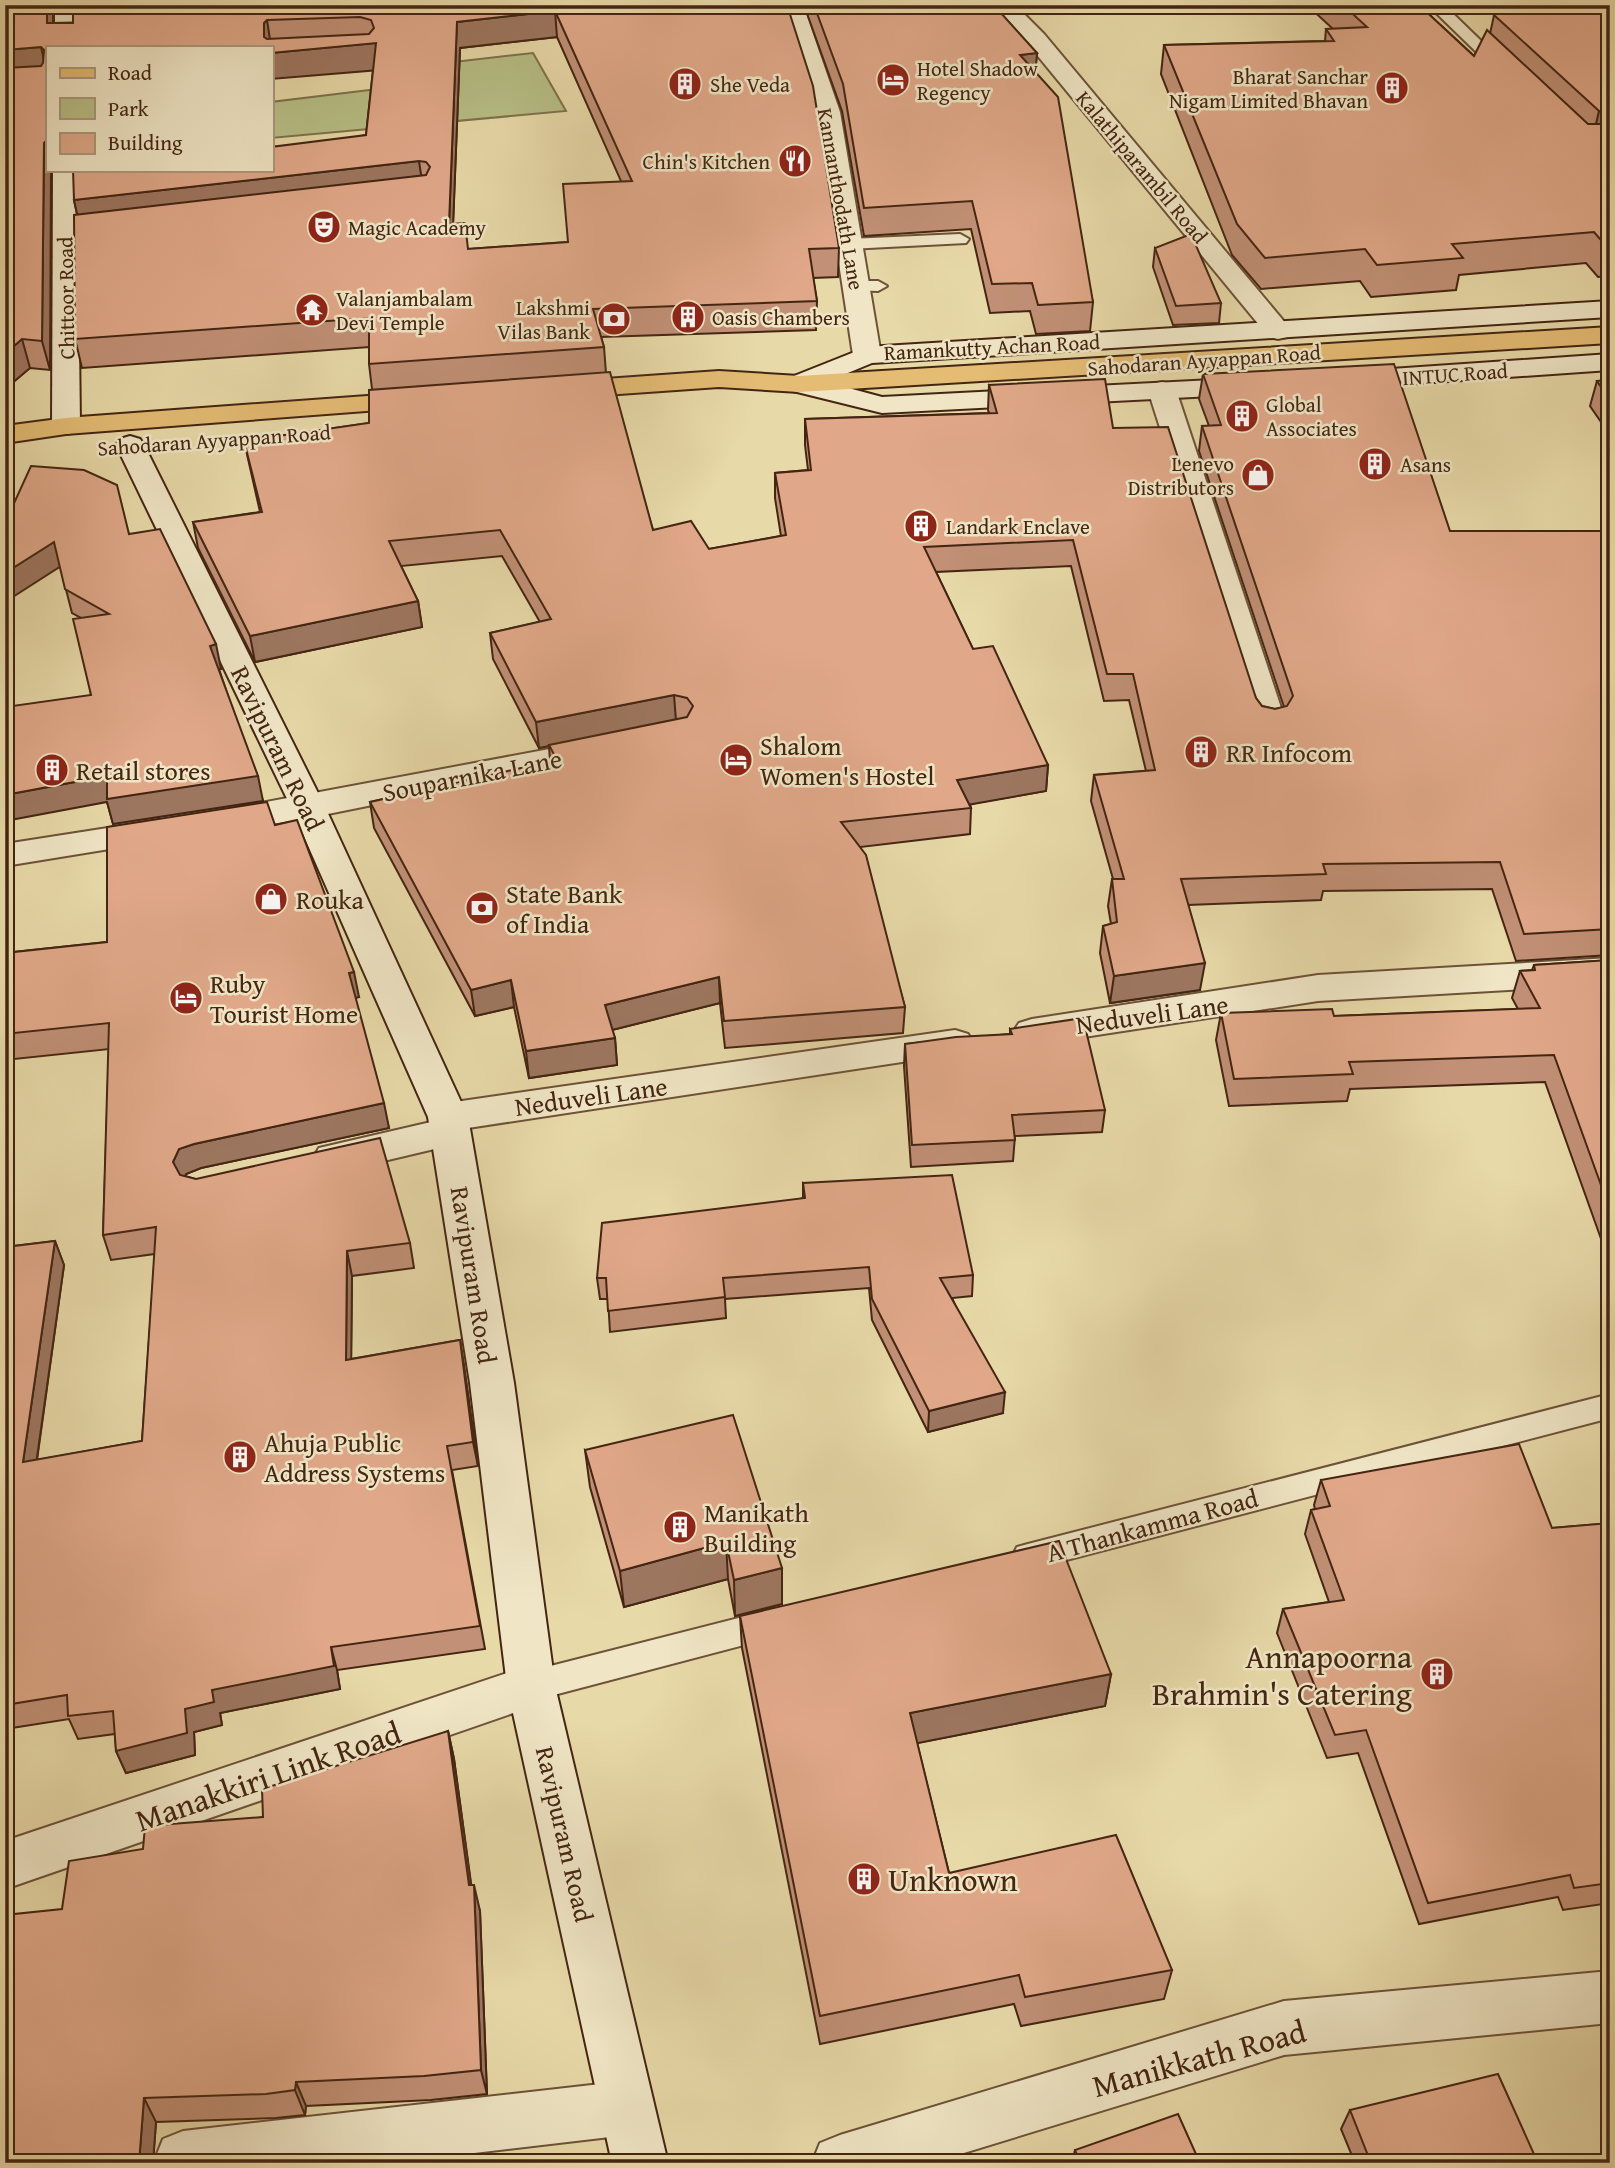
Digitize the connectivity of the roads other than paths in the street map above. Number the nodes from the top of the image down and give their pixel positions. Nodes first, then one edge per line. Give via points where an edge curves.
1 (66, 5) edge
2 (1003, 5) edge
3 (1435, 5) edge
4 (788, 7) edge
5 (66, 46) edge
6 (1516, 82) edge
7 (65, 172) edge
8 (960, 239) edge
9 (849, 244) junction
10 (1610, 309) edge
11 (1278, 331) junction
12 (1610, 335) edge
13 (867, 355) junction
14 (1610, 362) edge
15 (1325, 382) edge
16 (799, 384) junction
17 (1284, 384) edge
18 (1162, 390) junction
19 (538, 392) edge
20 (558, 415) edge
21 (66, 426) junction
22 (5, 435) edge
23 (130, 445) junction
24 (5, 460) edge
25 (1270, 723) edge
26 (635, 742) edge
27 (308, 807) junction
28 (5, 855) edge
29 (1610, 971) edge
30 (449, 1124) junction
31 (294, 1166) edge
32 (1610, 1405) edge
33 (1003, 1563) edge
34 (801, 1616) edge
35 (531, 1686) junction
36 (5, 1865) edge
37 (1610, 1997) edge
38 (627, 2108) junction
39 (183, 2159) dead end
40 (640, 2163) edge
41 (841, 2163) edge

1 - 5 street
2 - 11 street, Kalathiparambil Road
3 - 6 lane
4 - 9 street, Kannanthodath Lane via 828,112
7 - 21 street, Chittoor Road via 72,237
8 - 9 lane
9 - 13 street, Kannanthodath Lane via 868,286
10 - 11 street, Ramankutty Achan Road
11 - 13 street, Ramankutty Achan Road
12 - 16 main road, Sahodaran Ayyappan Road
13 - 16 street, Ramankutty Achan Road
14 - 15 street, INTUC Road
16 - 18 street via 882,405
16 - 19 main road, Sahodaran Ayyappan Road via 719,379
16 - 20 main road, Sahodaran Ayyappan Road via 724,403
17 - 18 street
18 - 25 street
21 - 22 main road, Sahodaran Ayyappan Road
21 - 23 main road, Sahodaran Ayyappan Road via 438,411
23 - 24 main road, Sahodaran Ayyappan Road
23 - 27 street, Ravipuram Road
26 - 27 street, Souparnika Lane
27 - 28 street, Souparnika Lane
27 - 30 street, Ravipuram Road
29 - 30 street, Neduveli Lane via 1318,988
30 - 31 street, Neduveli Lane
30 - 35 street, Ravipuram Road via 492,1383
32 - 33 lane, A Thankamma Road
34 - 35 lane
35 - 36 street, Manakkiri Link Road
35 - 38 street, Ravipuram Road
37 - 41 street, Manikkath Road via 1284,2028
38 - 39 street
38 - 40 street, Ravipuram Road

